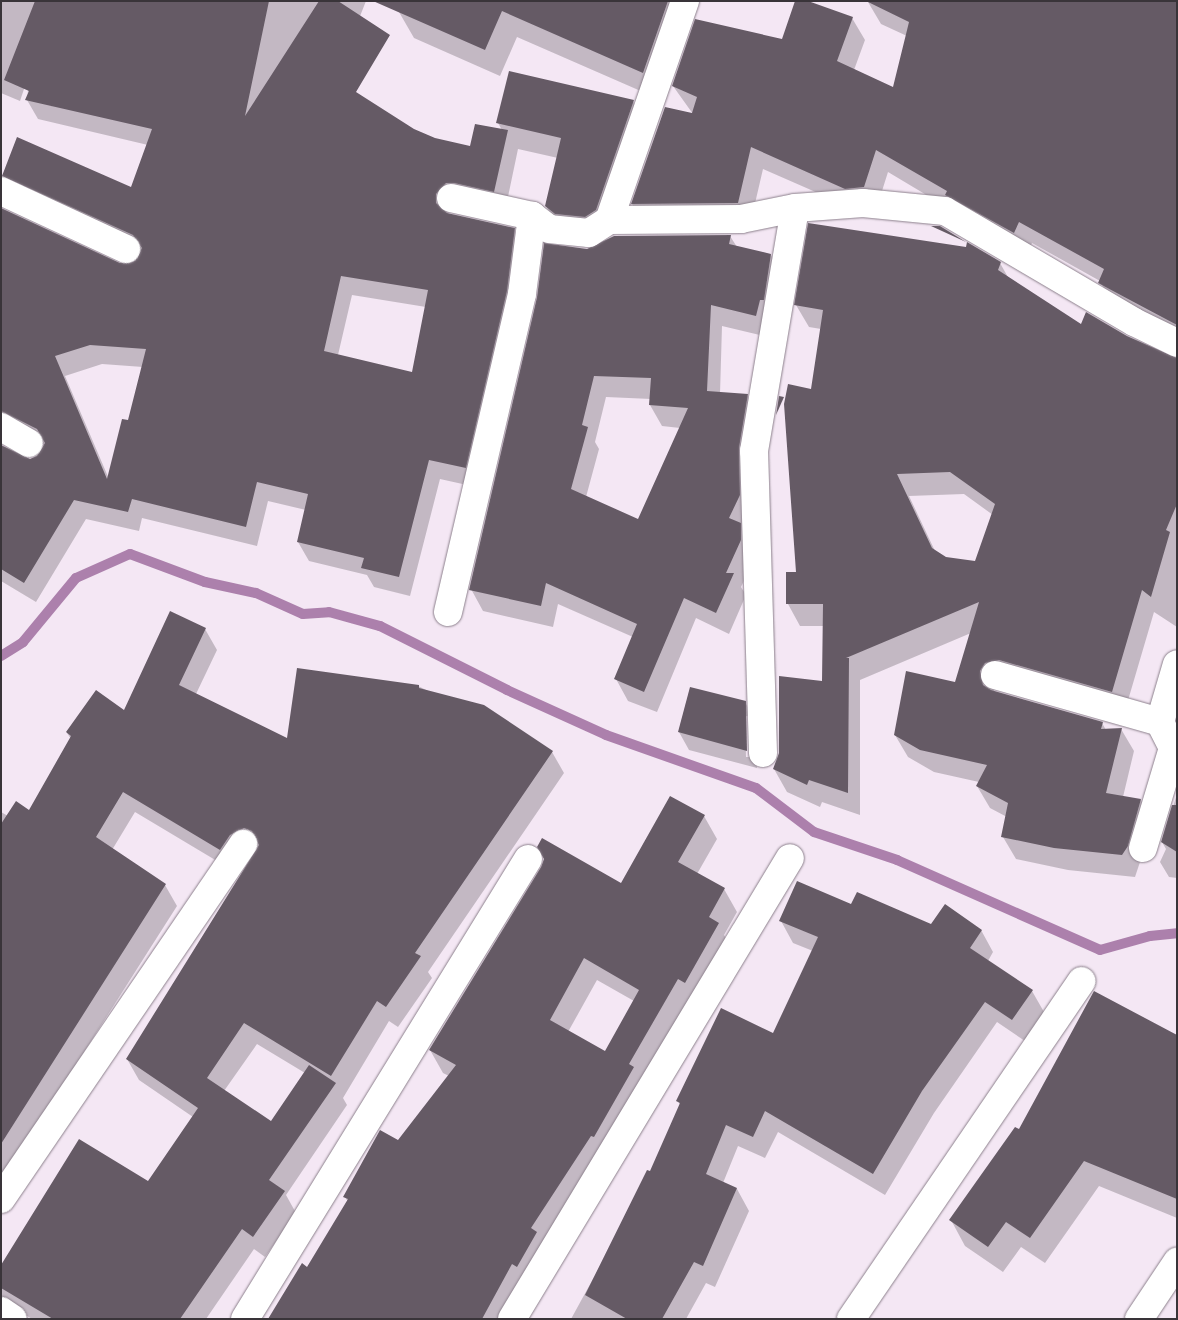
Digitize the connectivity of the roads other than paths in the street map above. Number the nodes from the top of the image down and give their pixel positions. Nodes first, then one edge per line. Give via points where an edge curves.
1 (685, 1) edge
2 (1, 191) edge
3 (451, 198) dead end
4 (795, 208) junction
5 (532, 216) junction
6 (609, 220) junction
7 (126, 249) dead end
8 (1177, 343) edge
9 (1, 427) edge
10 (28, 443) dead end
11 (448, 612) dead end
12 (1177, 664) edge
13 (995, 675) dead end
14 (1160, 722) junction
15 (763, 753) dead end
16 (243, 844) dead end
17 (1143, 848) dead end
18 (790, 858) dead end
19 (528, 859) dead end
20 (1082, 981) dead end
21 (1, 1199) edge
22 (1177, 1262) edge
23 (1, 1311) edge
24 (13, 1319) edge
25 (245, 1319) edge
26 (512, 1319) edge
27 (851, 1319) edge
28 (1139, 1319) edge

1 - 6 street
2 - 7 street
3 - 5 street
4 - 6 street via 741,219
4 - 8 street via 863,202 945,211 1134,322
4 - 15 street via 754,451
5 - 6 street via 549,229 589,233
5 - 11 street via 522,294
9 - 10 street
12 - 14 street
13 - 14 street
14 - 17 street via 1172,748
16 - 21 street
18 - 26 street
19 - 25 street
20 - 27 street
22 - 28 street
23 - 24 street

